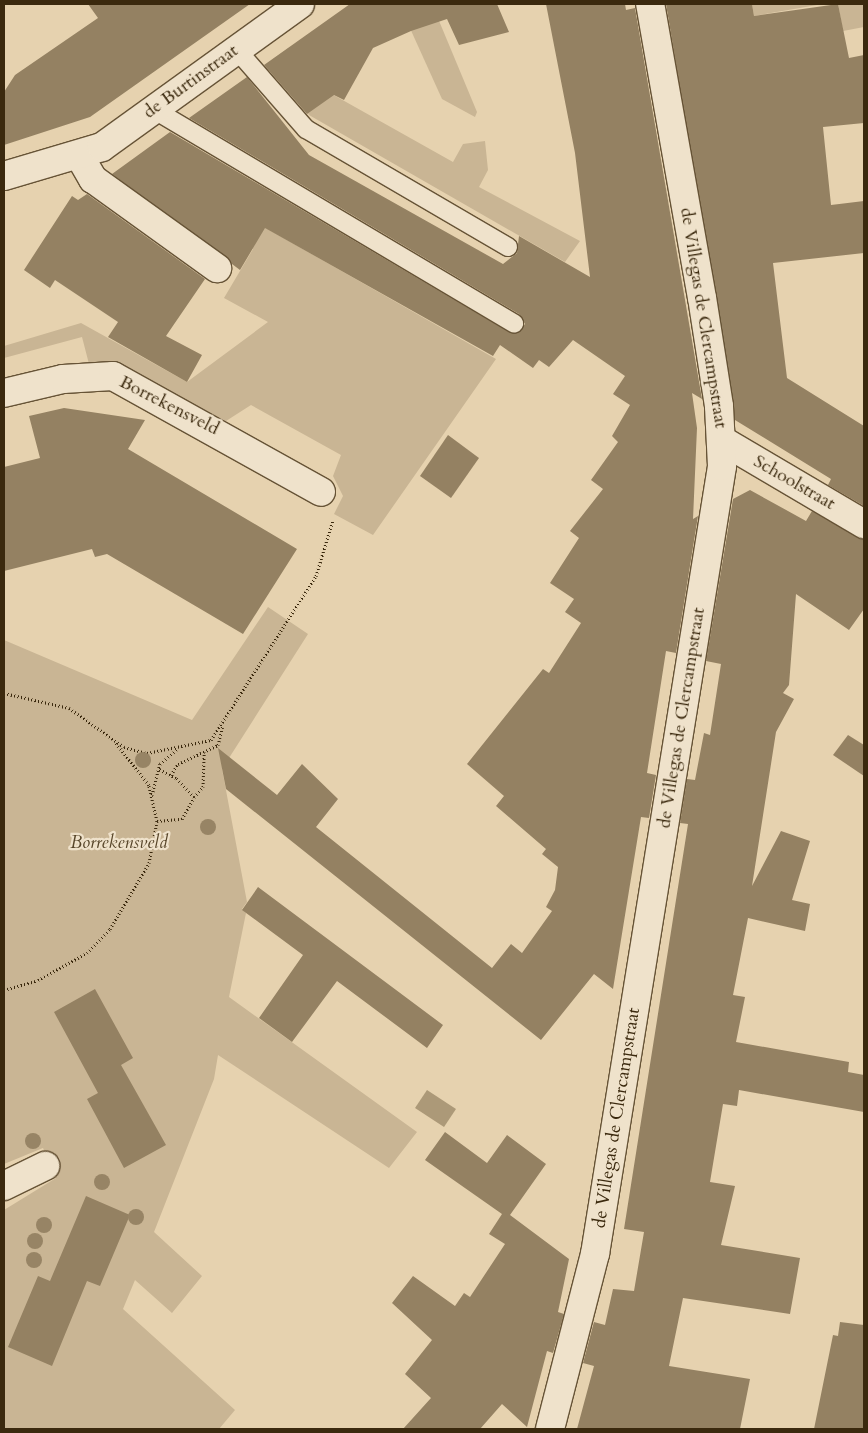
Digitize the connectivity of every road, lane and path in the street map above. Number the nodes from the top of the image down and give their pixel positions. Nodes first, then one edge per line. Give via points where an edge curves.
1 (300, 4) edge
2 (650, 4) edge
3 (237, 50) junction
4 (153, 109) junction
5 (79, 155) junction
6 (4, 176) edge
7 (508, 247) dead end
8 (217, 268) dead end
9 (514, 323) dead end
10 (4, 393) edge
11 (723, 441) junction
12 (321, 492) joint
13 (864, 524) edge
14 (4, 693) edge
15 (224, 721) junction
16 (112, 739) junction
17 (177, 749) junction
18 (204, 752) junction
19 (159, 769) junction
20 (171, 776) junction
21 (151, 796) junction
22 (194, 797) junction
23 (157, 821) junction
24 (4, 990) edge
25 (45, 1166) dead end
26 (4, 1186) edge
27 (550, 1429) edge

1 - 3 street, de Burtinstraat
2 - 11 street, de Villegas de Clercampstraat
3 - 4 street, de Burtinstraat
3 - 7 lane via 306,129
4 - 5 street, de Burtinstraat via 102,147
4 - 9 lane
5 - 6 street, de Burtinstraat
5 - 8 street via 93,179
10 - 12 street, Borrekensveld via 63,379 119,378
11 - 13 street, Schoolstraat
11 - 27 street, de Villegas de Clercampstraat via 719,489 595,1254
12 - 15 path via 332,503 333,522 316,576
14 - 16 path via 69,708
15 - 17 path via 211,740
15 - 18 path via 218,745
16 - 17 path via 147,753
16 - 21 path via 149,785
17 - 19 path
18 - 20 path via 178,764
18 - 22 path via 203,788
19 - 20 path
19 - 21 path
20 - 22 path
21 - 23 path
22 - 23 path via 182,819
23 - 24 path via 149,862 110,930 87,953 38,980
25 - 26 street

